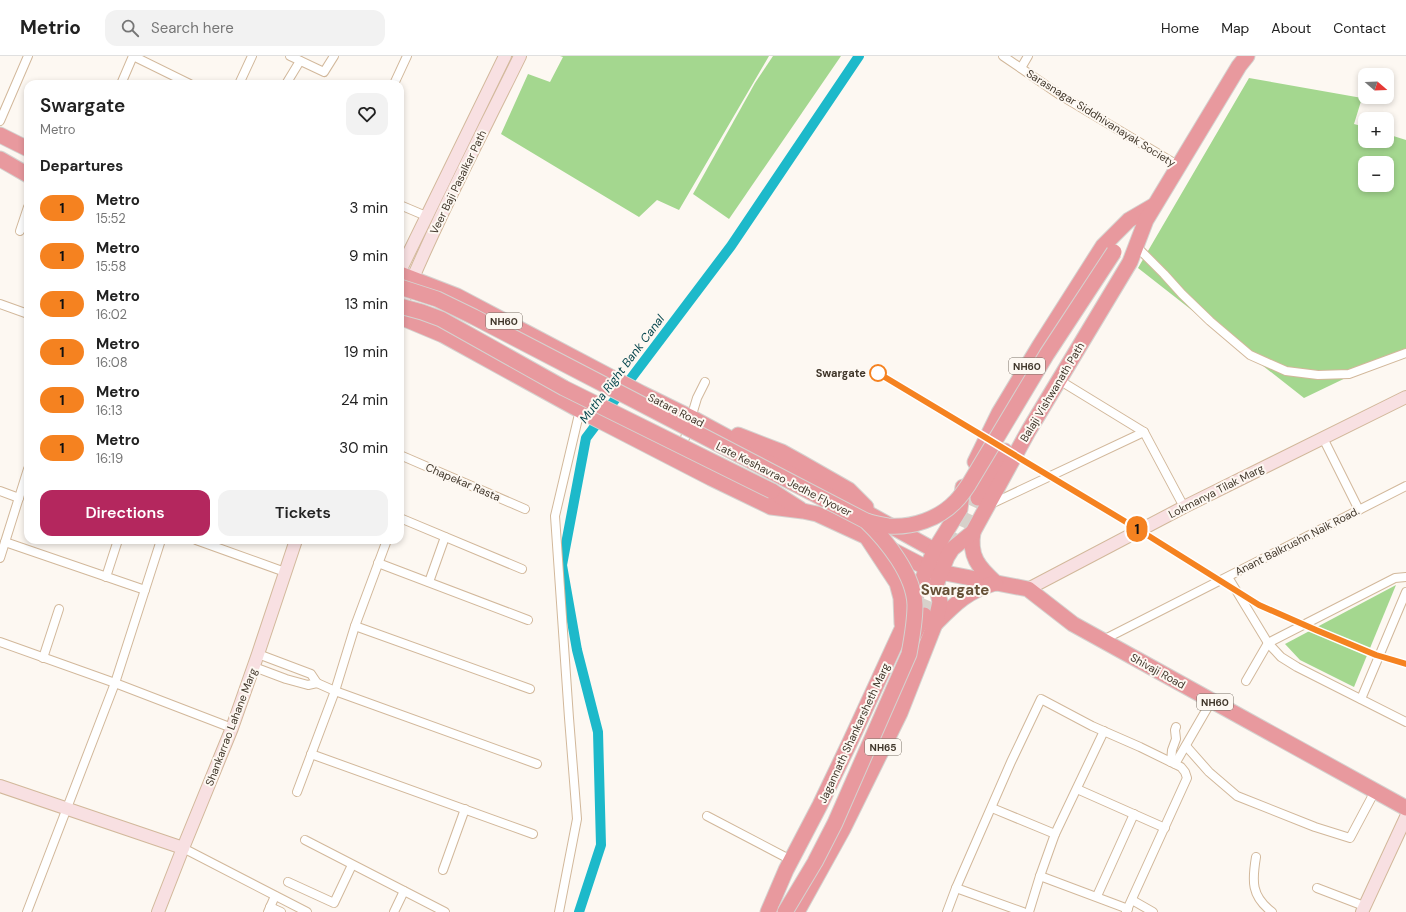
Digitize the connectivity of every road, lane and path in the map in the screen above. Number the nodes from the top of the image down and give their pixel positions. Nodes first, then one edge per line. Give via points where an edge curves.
1 (28, 56) edge
2 (133, 56) edge
3 (252, 56) edge
4 (290, 56) edge
5 (334, 56) edge
6 (407, 56) edge
7 (505, 56) edge
8 (520, 56) edge
9 (1002, 56) edge
10 (1028, 56) edge
11 (1243, 59) edge
12 (300, 60) junction
13 (1021, 68) junction
14 (123, 80) edge
15 (182, 80) edge
16 (241, 80) edge
17 (288, 80) edge
18 (396, 80) edge
19 (0, 122) edge
20 (0, 135) edge
21 (24, 147) edge
22 (0, 159) edge
23 (1179, 166) junction
24 (24, 172) edge
25 (1156, 205) junction
26 (404, 207) edge
27 (426, 216) junction
28 (24, 219) edge
29 (1129, 220) junction
30 (1146, 220) junction
31 (20, 231) dead end
32 (1136, 246) junction
33 (404, 274) edge
34 (404, 275) edge
35 (404, 277) edge
36 (404, 278) edge
37 (0, 304) edge
38 (404, 308) edge
39 (24, 313) edge
40 (404, 319) edge
41 (1406, 353) edge
42 (1059, 380) junction
43 (705, 382) dead end
44 (1406, 397) edge
45 (582, 411) junction
46 (694, 419) junction
47 (1144, 432) junction
48 (684, 438) dead end
49 (1323, 438) junction
50 (404, 457) edge
51 (24, 482) edge
52 (1406, 486) edge
53 (962, 488) junction
54 (0, 491) edge
55 (19, 498) junction
56 (982, 502) junction
57 (1184, 507) junction
58 (525, 509) dead end
59 (803, 510) junction
60 (1359, 510) junction
61 (404, 520) edge
62 (872, 520) junction
63 (973, 532) junction
64 (446, 537) junction
65 (867, 537) junction
66 (5, 542) junction
67 (117, 544) edge
68 (160, 544) edge
69 (207, 544) edge
70 (295, 544) edge
71 (385, 544) edge
72 (940, 554) junction
73 (0, 558) edge
74 (378, 563) junction
75 (522, 569) dead end
76 (933, 570) junction
77 (285, 572) junction
78 (106, 577) junction
79 (1228, 577) junction
80 (1406, 577) edge
81 (429, 582) junction
82 (996, 583) junction
83 (1028, 589) junction
84 (145, 590) junction
85 (1406, 592) edge
86 (59, 609) dead end
87 (929, 619) junction
88 (528, 620) dead end
89 (355, 626) junction
90 (902, 629) junction
91 (1103, 640) junction
92 (0, 642) edge
93 (1268, 643) junction
94 (258, 654) junction
95 (43, 658) junction
96 (254, 667) junction
97 (1246, 681) dead end
98 (317, 682) junction
99 (115, 683) junction
100 (530, 689) dead end
101 (334, 692) junction
102 (1362, 699) junction
103 (1212, 700) junction
104 (1406, 722) edge
105 (1176, 727) dead end
106 (232, 728) junction
107 (1104, 731) junction
108 (1186, 746) junction
109 (311, 754) junction
110 (1173, 763) junction
111 (536, 764) dead end
112 (0, 786) edge
113 (1077, 789) junction
114 (1375, 791) junction
115 (296, 792) dead end
116 (992, 808) junction
117 (1406, 808) edge
118 (67, 809) junction
119 (464, 809) junction
120 (1134, 814) junction
121 (707, 816) dead end
122 (1406, 817) edge
123 (1165, 828) junction
124 (533, 834) dead end
125 (1055, 834) junction
126 (305, 840) dead end
127 (183, 848) junction
128 (1256, 857) dead end
129 (791, 860) junction
130 (352, 865) junction
131 (443, 870) dead end
132 (1040, 876) junction
133 (288, 882) dead end
134 (956, 888) junction
135 (1317, 888) dead end
136 (404, 891) junction
137 (275, 896) junction
138 (1097, 896) junction
139 (1132, 900) junction
140 (1262, 909) edge
141 (1363, 909) edge
142 (269, 910) edge
143 (1127, 910) edge
144 (27, 912) edge
145 (158, 912) edge
146 (281, 912) edge
147 (307, 912) edge
148 (394, 912) edge
149 (445, 912) edge
150 (559, 912) edge
151 (768, 912) edge
152 (785, 912) edge
153 (797, 912) edge
154 (947, 912) edge
155 (1023, 912) edge
156 (1029, 912) edge
157 (1153, 912) edge
158 (1272, 912) edge

1 - 19 street
2 - 14 street
2 - 15 street
3 - 16 street
4 - 12 street
5 - 12 street via 324,72
6 - 18 street
7 - 27 main road, Veer Baji Pasalkar Path
8 - 34 main road, Veer Baji Pasalkar Path
9 - 13 street, Sarasnagar Siddhivanayak Society
10 - 13 street
11 - 23 highway, Balaji Vishwanath Path / NH60
12 - 17 street
13 - 23 street, Sarasnagar Siddhivanayak Society via 1060,95
20 - 21 highway
22 - 24 highway
23 - 25 highway, Balaji Vishwanath Path / NH60
25 - 29 highway, NH60
25 - 30 highway, Balaji Vishwanath Path / NH60
26 - 27 street
27 - 33 main road, Veer Baji Pasalkar Path
28 - 31 street
29 - 53 highway, NH60 via 1103,246 1040,345 999,413
29 - 62 highway, Late Keshavrao Jedhe Flyover, bridge via 1114,252 1047,354 956,502 944,512 919,523 889,526
30 - 32 highway, Balaji Vishwanath Path / NH60
30 - 56 highway via 1060,357
32 - 41 street via 1210,321 1244,350 1286,371 1318,375 1349,374
32 - 42 highway, Balaji Vishwanath Path / NH60 via 1130,262
35 - 46 highway, Satara Road / NH60 via 457,296
36 - 62 highway, Late Keshavrao Jedhe Flyover, bridge via 437,300
37 - 39 street
38 - 59 highway, bridge via 441,319 564,388 772,491
40 - 45 highway, NH60 via 443,335
42 - 47 street
42 - 56 highway, Balaji Vishwanath Path / NH60
43 - 46 street via 698,398
44 - 49 main road, Lokmanya Tilak Marg
45 - 59 highway, NH60 via 771,507
45 - 150 street via 555,516 577,819
46 - 48 street
46 - 62 highway, Satara Road / NH60
47 - 56 street
47 - 57 street
49 - 57 main road, Lokmanya Tilak Marg
49 - 60 street
50 - 58 street, Chapekar Rasta
51 - 55 street
52 - 60 street, Anant Balkrushn Naik Road.
53 - 62 highway via 953,502 931,516 905,522
53 - 72 highway, NH60 via 960,509
54 - 55 street
55 - 66 street
56 - 63 highway, Balaji Vishwanath Path / NH60
57 - 83 main road, Lokmanya Tilak Marg
59 - 65 highway, NH60
60 - 79 street, Anant Balkrushn Naik Road.
61 - 64 street
62 - 72 highway, Satara Road / NH60
62 - 152 highway, Late Keshavrao Jedhe Flyover, bridge via 898,559 908,579 915,603 909,654 835,823
63 - 72 highway, Balaji Vishwanath Path / NH60 via 952,549
63 - 82 highway, NH60 via 973,553 983,571
64 - 75 street
64 - 81 street
65 - 76 highway, NH60
65 - 90 highway via 897,583 901,598
66 - 73 street
66 - 78 street
67 - 78 street
68 - 84 street
69 - 77 street
70 - 77 main road, Shankarrao Lahane Marg
71 - 74 street
72 - 76 highway, Jagannath Shankarsheth Marg / NH65
74 - 81 street
74 - 89 street
76 - 82 highway, Shivaji Road / NH60
76 - 87 highway, Jagannath Shankarsheth Marg / NH65 via 940,602
76 - 90 highway, Jagannath Shankarsheth Marg / NH65
77 - 94 main road, Shankarrao Lahane Marg
78 - 84 street
79 - 91 street, Anant Balkrushn Naik Road.
79 - 93 street
80 - 93 street via 1395,578
81 - 88 street
82 - 83 highway, Shivaji Road / NH60
82 - 87 highway via 978,588
83 - 91 highway, Shivaji Road / NH60 via 1074,624
84 - 99 street
85 - 102 street
86 - 95 street
87 - 151 highway via 811,844
87 - 153 highway, Jagannath Shankarsheth Marg / NH65 via 900,713 842,830
89 - 100 street
89 - 101 street
90 - 129 highway, Jagannath Shankarsheth Marg / NH65 via 820,805
91 - 103 highway, Shivaji Road / NH60
92 - 95 street
93 - 97 street
93 - 102 street via 1281,657 1297,667
94 - 96 main road, Shankarrao Lahane Marg
94 - 98 street via 311,674
95 - 99 street
96 - 98 street via 308,685
96 - 106 main road, Shankarrao Lahane Marg
98 - 101 street
99 - 106 street
99 - 118 street
101 - 109 street
101 - 111 street
102 - 104 street
103 - 108 street
103 - 114 highway, Shivaji Road / NH60
105 - 110 street via 1176,739 1172,750
106 - 127 main road, Shankarrao Lahane Marg
107 - 110 street
107 - 113 street
107 - 116 street via 1041,699
108 - 110 street
108 - 114 street via 1209,772 1237,796 1350,838
109 - 115 street
109 - 119 street
110 - 123 street via 1185,772 1187,778
112 - 118 main road
113 - 120 street
113 - 125 street
114 - 117 highway, Shivaji Road / NH60
116 - 125 street
116 - 134 street
118 - 127 main road
118 - 144 street
119 - 124 street
119 - 131 street
120 - 123 street
120 - 138 street
121 - 129 street
122 - 141 main road
123 - 139 street
125 - 132 street
126 - 130 street
127 - 137 street
127 - 145 main road, Shankarrao Lahane Marg
128 - 140 street via 1253,884
129 - 151 highway, Jagannath Shankarsheth Marg / NH65
130 - 133 street via 334,903
130 - 136 street
132 - 138 street
132 - 156 street
134 - 154 street
134 - 155 street
135 - 141 street
136 - 148 street
136 - 149 street
137 - 142 street
137 - 147 street
138 - 143 street
139 - 143 street
139 - 157 street
140 - 158 street
142 - 146 street

